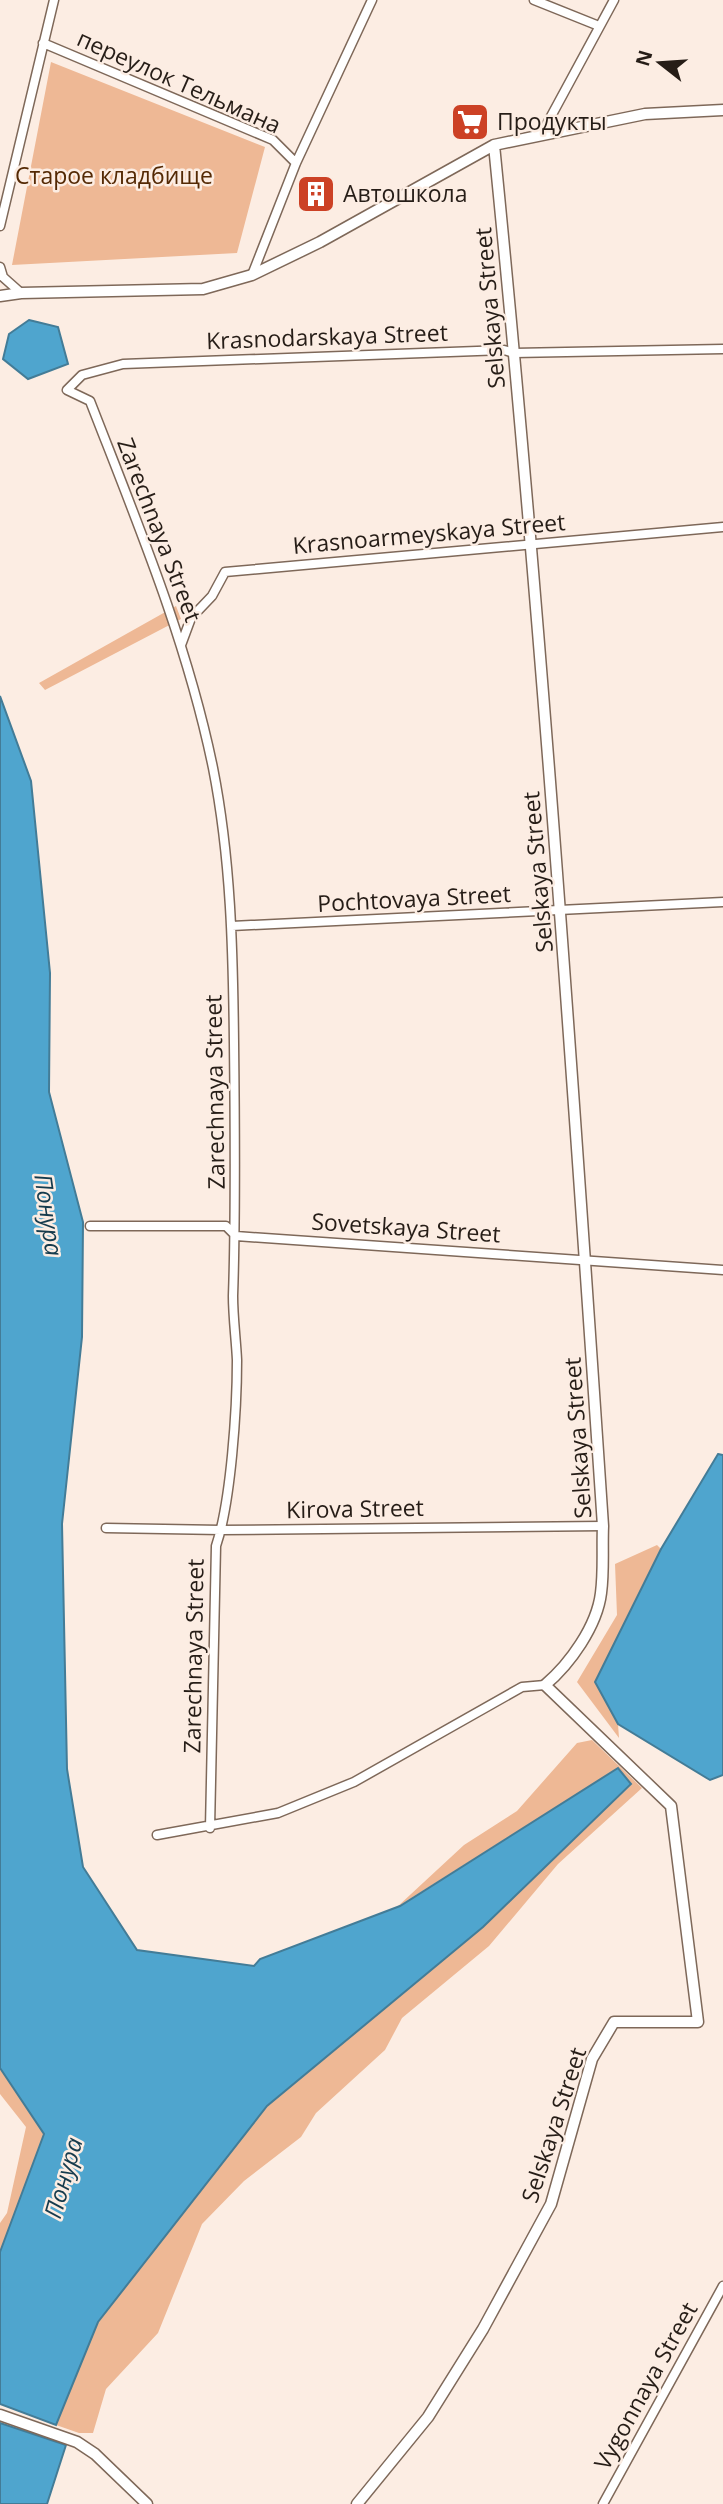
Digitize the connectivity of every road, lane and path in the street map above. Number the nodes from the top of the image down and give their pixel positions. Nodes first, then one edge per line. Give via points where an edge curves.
1 (54, 0) edge
2 (372, 0) edge
3 (534, 0) edge
4 (614, 0) edge
5 (599, 26) junction
6 (43, 43) junction
7 (723, 110) edge
8 (542, 133) junction
9 (494, 145) junction
10 (296, 163) junction
11 (0, 226) edge
12 (0, 267) edge
13 (252, 275) junction
14 (21, 293) junction
15 (0, 296) edge
16 (723, 349) edge
17 (514, 353) junction
18 (67, 390) joint
19 (723, 527) edge
20 (529, 544) junction
21 (181, 645) junction
22 (723, 902) edge
23 (561, 912) junction
24 (232, 926) junction
25 (90, 1226) dead end
26 (236, 1237) junction
27 (585, 1258) junction
28 (723, 1270) edge
29 (603, 1526) junction
30 (106, 1528) dead end
31 (221, 1530) junction
32 (545, 1685) junction
33 (210, 1828) junction
34 (157, 1835) dead end
35 (723, 2286) edge
36 (0, 2415) edge
37 (147, 2504) edge
38 (357, 2504) edge
39 (603, 2504) edge

1 - 6 street
2 - 10 street
3 - 5 street
4 - 5 street
5 - 8 street
6 - 10 street, переулок Тельмана via 273,140
6 - 11 street
7 - 8 street via 645,114
8 - 9 street
9 - 13 street
9 - 17 street, Selskaya Street
10 - 13 street
12 - 14 street via 3,277
13 - 14 street via 203,289
14 - 15 street
16 - 17 street, Krasnodarskaya Street
17 - 18 street, Krasnodarskaya Street via 123,364 82,375
17 - 20 street, Selskaya Street
18 - 21 street, Zarechnaya Street via 90,401
19 - 20 street, Krasnoarmeyskaya Street
20 - 21 street, Krasnoarmeyskaya Street via 225,572 212,596 191,618
20 - 23 street, Selskaya Street
21 - 24 street, Zarechnaya Street via 213,768 226,846
22 - 23 street, Pochtovaya Street
23 - 24 street, Pochtovaya Street
23 - 27 street, Selskaya Street
24 - 26 street, Zarechnaya Street
25 - 26 street, Sovetskaya Street via 226,1226
26 - 27 street, Sovetskaya Street
26 - 31 street, Zarechnaya Street via 237,1362
27 - 28 street, Sovetskaya Street
27 - 29 street, Selskaya Street
29 - 31 street, Kirova Street
29 - 32 street, Selskaya Street via 601,1595 565,1669
30 - 31 street, Kirova Street
31 - 33 street, Zarechnaya Street via 215,1573
32 - 33 street via 522,1687 354,1782 278,1813
32 - 38 street, Selskaya Street via 671,1805 698,2022 614,2022 592,2059 551,2204 483,2329 428,2417
33 - 34 street
35 - 39 street, Vygonnaya Street
36 - 37 street via 77,2441

